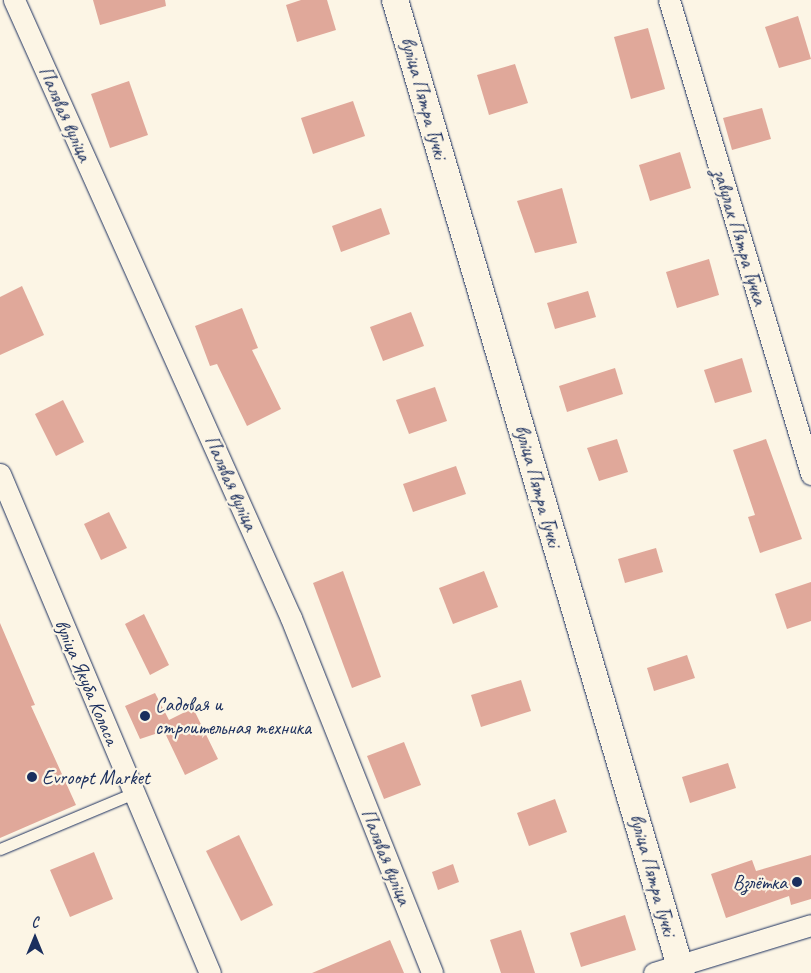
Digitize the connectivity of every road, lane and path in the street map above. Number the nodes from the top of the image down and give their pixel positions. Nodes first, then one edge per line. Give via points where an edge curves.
1 (14, 0) edge
2 (395, 0) edge
3 (669, 0) edge
4 (0, 474) edge
5 (811, 474) edge
6 (134, 793) junction
7 (0, 849) edge
8 (811, 925) edge
9 (681, 970) edge
10 (210, 973) edge
11 (432, 973) edge
12 (654, 973) edge

1 - 11 street, Палявая вуліца via 291,618
2 - 9 street, вуліца Пятра Гучкі
3 - 5 street, завулак Пятра Гучка
4 - 6 street, вуліца Якуба Коласа
6 - 7 lane
6 - 10 street, вуліца Якуба Коласа
8 - 9 street
9 - 12 street

